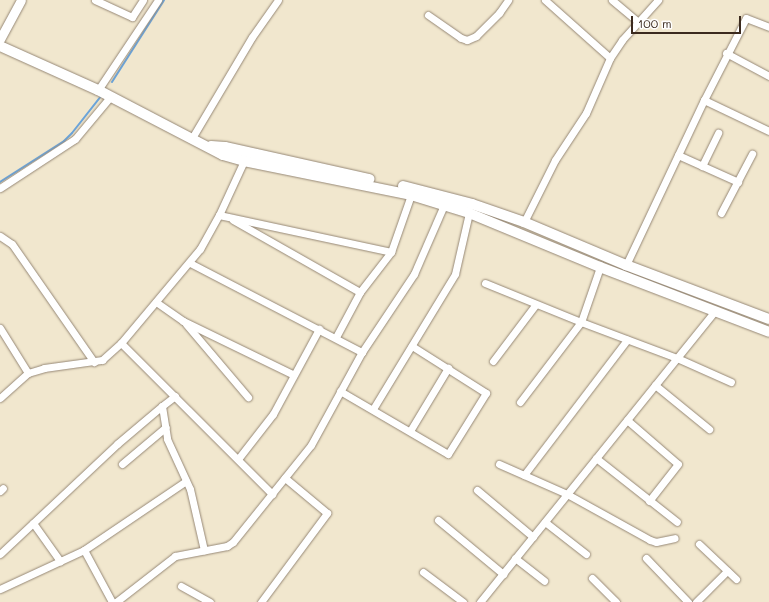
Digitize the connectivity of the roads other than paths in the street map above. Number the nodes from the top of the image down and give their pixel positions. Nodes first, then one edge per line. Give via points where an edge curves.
1 (21, 0) edge
2 (95, 0) edge
3 (143, 0) edge
4 (158, 0) edge
5 (278, 0) edge
6 (508, 0) edge
7 (545, 0) edge
8 (612, 0) edge
9 (658, 0) edge
10 (428, 15) dead end
11 (638, 22) junction
12 (769, 27) edge
13 (0, 39) edge
14 (0, 46) edge
15 (726, 53) junction
16 (610, 58) junction
17 (769, 76) edge
18 (98, 90) junction
19 (111, 96) junction
20 (704, 100) junction
21 (769, 131) edge
22 (718, 133) dead end
23 (192, 138) junction
24 (205, 145) junction
25 (752, 154) dead end
26 (678, 155) junction
27 (244, 161) junction
28 (702, 166) junction
29 (738, 182) junction
30 (0, 188) edge
31 (411, 195) junction
32 (444, 205) junction
33 (470, 213) junction
34 (721, 214) dead end
35 (222, 216) junction
36 (524, 222) junction
37 (0, 236) edge
38 (390, 252) junction
39 (190, 262) junction
40 (626, 265) junction
41 (600, 267) junction
42 (485, 283) dead end
43 (360, 292) junction
44 (156, 302) junction
45 (536, 304) junction
46 (715, 311) junction
47 (769, 319) edge
48 (183, 321) junction
49 (581, 322) junction
50 (0, 328) edge
51 (319, 329) junction
52 (769, 332) edge
53 (336, 337) junction
54 (627, 340) junction
55 (121, 343) junction
56 (412, 346) junction
57 (362, 352) junction
58 (677, 358) junction
59 (493, 361) dead end
60 (94, 362) junction
61 (448, 368) junction
62 (28, 373) junction
63 (294, 375) junction
64 (731, 382) dead end
65 (655, 385) junction
66 (340, 391) junction
67 (175, 396) junction
68 (248, 397) dead end
69 (0, 398) edge
70 (520, 402) dead end
71 (162, 406) junction
72 (373, 409) junction
73 (627, 420) junction
74 (166, 427) junction
75 (709, 428) dead end
76 (410, 431) junction
77 (596, 458) junction
78 (238, 459) junction
79 (122, 464) dead end
80 (500, 464) dead end
81 (524, 475) junction
82 (285, 478) junction
83 (186, 481) junction
84 (477, 490) dead end
85 (272, 494) junction
86 (567, 494) junction
87 (650, 501) junction
88 (438, 520) dead end
89 (545, 522) junction
90 (677, 522) dead end
91 (34, 523) junction
92 (533, 537) junction
93 (675, 538) dead end
94 (699, 544) dead end
95 (84, 550) junction
96 (204, 550) junction
97 (0, 554) edge
98 (586, 554) dead end
99 (515, 558) junction
100 (646, 558) dead end
101 (60, 561) junction
102 (726, 571) junction
103 (424, 572) dead end
104 (503, 574) junction
105 (592, 578) dead end
106 (736, 579) dead end
107 (544, 581) dead end
108 (181, 586) dead end
109 (0, 589) edge
110 (112, 602) edge
111 (116, 602) edge
112 (210, 602) edge
113 (261, 602) edge
114 (463, 602) edge
115 (480, 602) edge
116 (616, 602) edge
117 (688, 602) edge
118 (696, 602) edge

1 - 13 street
2 - 3 street via 132,17
4 - 18 street
5 - 23 street via 252,37
6 - 10 street via 476,36 467,40
7 - 16 street
8 - 11 street
9 - 11 street
11 - 16 street
12 - 15 street via 746,18
14 - 18 main road
15 - 17 street
15 - 20 street
16 - 36 street via 586,113 554,160
18 - 19 main road
19 - 23 main road
19 - 30 street via 75,139
20 - 21 street
20 - 26 street
22 - 28 street
23 - 24 main road
24 - 27 main road via 223,155
24 - 36 main road via 225,147 446,197
25 - 29 street
26 - 28 street
26 - 40 street
27 - 31 main road
27 - 35 street
28 - 29 street
29 - 34 street
31 - 32 main road
31 - 38 street
32 - 33 main road
32 - 57 street via 414,274
33 - 41 main road
33 - 56 street via 455,274
35 - 38 street
35 - 39 street
35 - 43 street
36 - 40 main road
37 - 60 street via 12,244
38 - 43 street
39 - 44 street
39 - 51 street
40 - 47 main road
41 - 46 main road
41 - 49 street
42 - 45 street
43 - 53 street
44 - 48 street
44 - 55 street
45 - 49 street
45 - 59 street
46 - 52 main road
46 - 58 street
48 - 63 street
48 - 68 street
49 - 54 street
49 - 70 street
50 - 62 street
51 - 53 street
51 - 63 street
53 - 57 street
54 - 58 street
54 - 81 street
55 - 60 street via 102,360
55 - 67 street
56 - 61 street
56 - 72 street
57 - 66 street
58 - 64 street
58 - 65 street
60 - 62 street via 44,368
61 - 76 street
61 - 76 street via 486,393 448,454
62 - 69 street
63 - 78 street via 273,414
65 - 73 street
65 - 75 street
66 - 72 street
66 - 82 street via 311,445
67 - 71 street
67 - 78 street
71 - 74 street
71 - 91 street via 117,444
72 - 76 street
73 - 77 street
73 - 87 street via 678,464
74 - 79 street
74 - 83 street via 167,439
77 - 86 street
77 - 87 street
78 - 85 street
80 - 81 street
81 - 86 street
82 - 85 street
82 - 113 street via 327,513
83 - 95 street
83 - 96 street
84 - 92 street
85 - 96 street via 233,542 227,546
86 - 89 street
86 - 93 street via 650,540 656,542
87 - 90 street
88 - 104 street
89 - 92 street
89 - 98 street
91 - 97 street
91 - 101 street
92 - 99 street
94 - 102 street
95 - 101 street
95 - 110 street
96 - 111 street via 175,556
99 - 104 street
99 - 107 street
100 - 117 street
101 - 109 street
102 - 106 street
102 - 118 street
103 - 114 street
104 - 115 street
105 - 116 street
108 - 112 street

